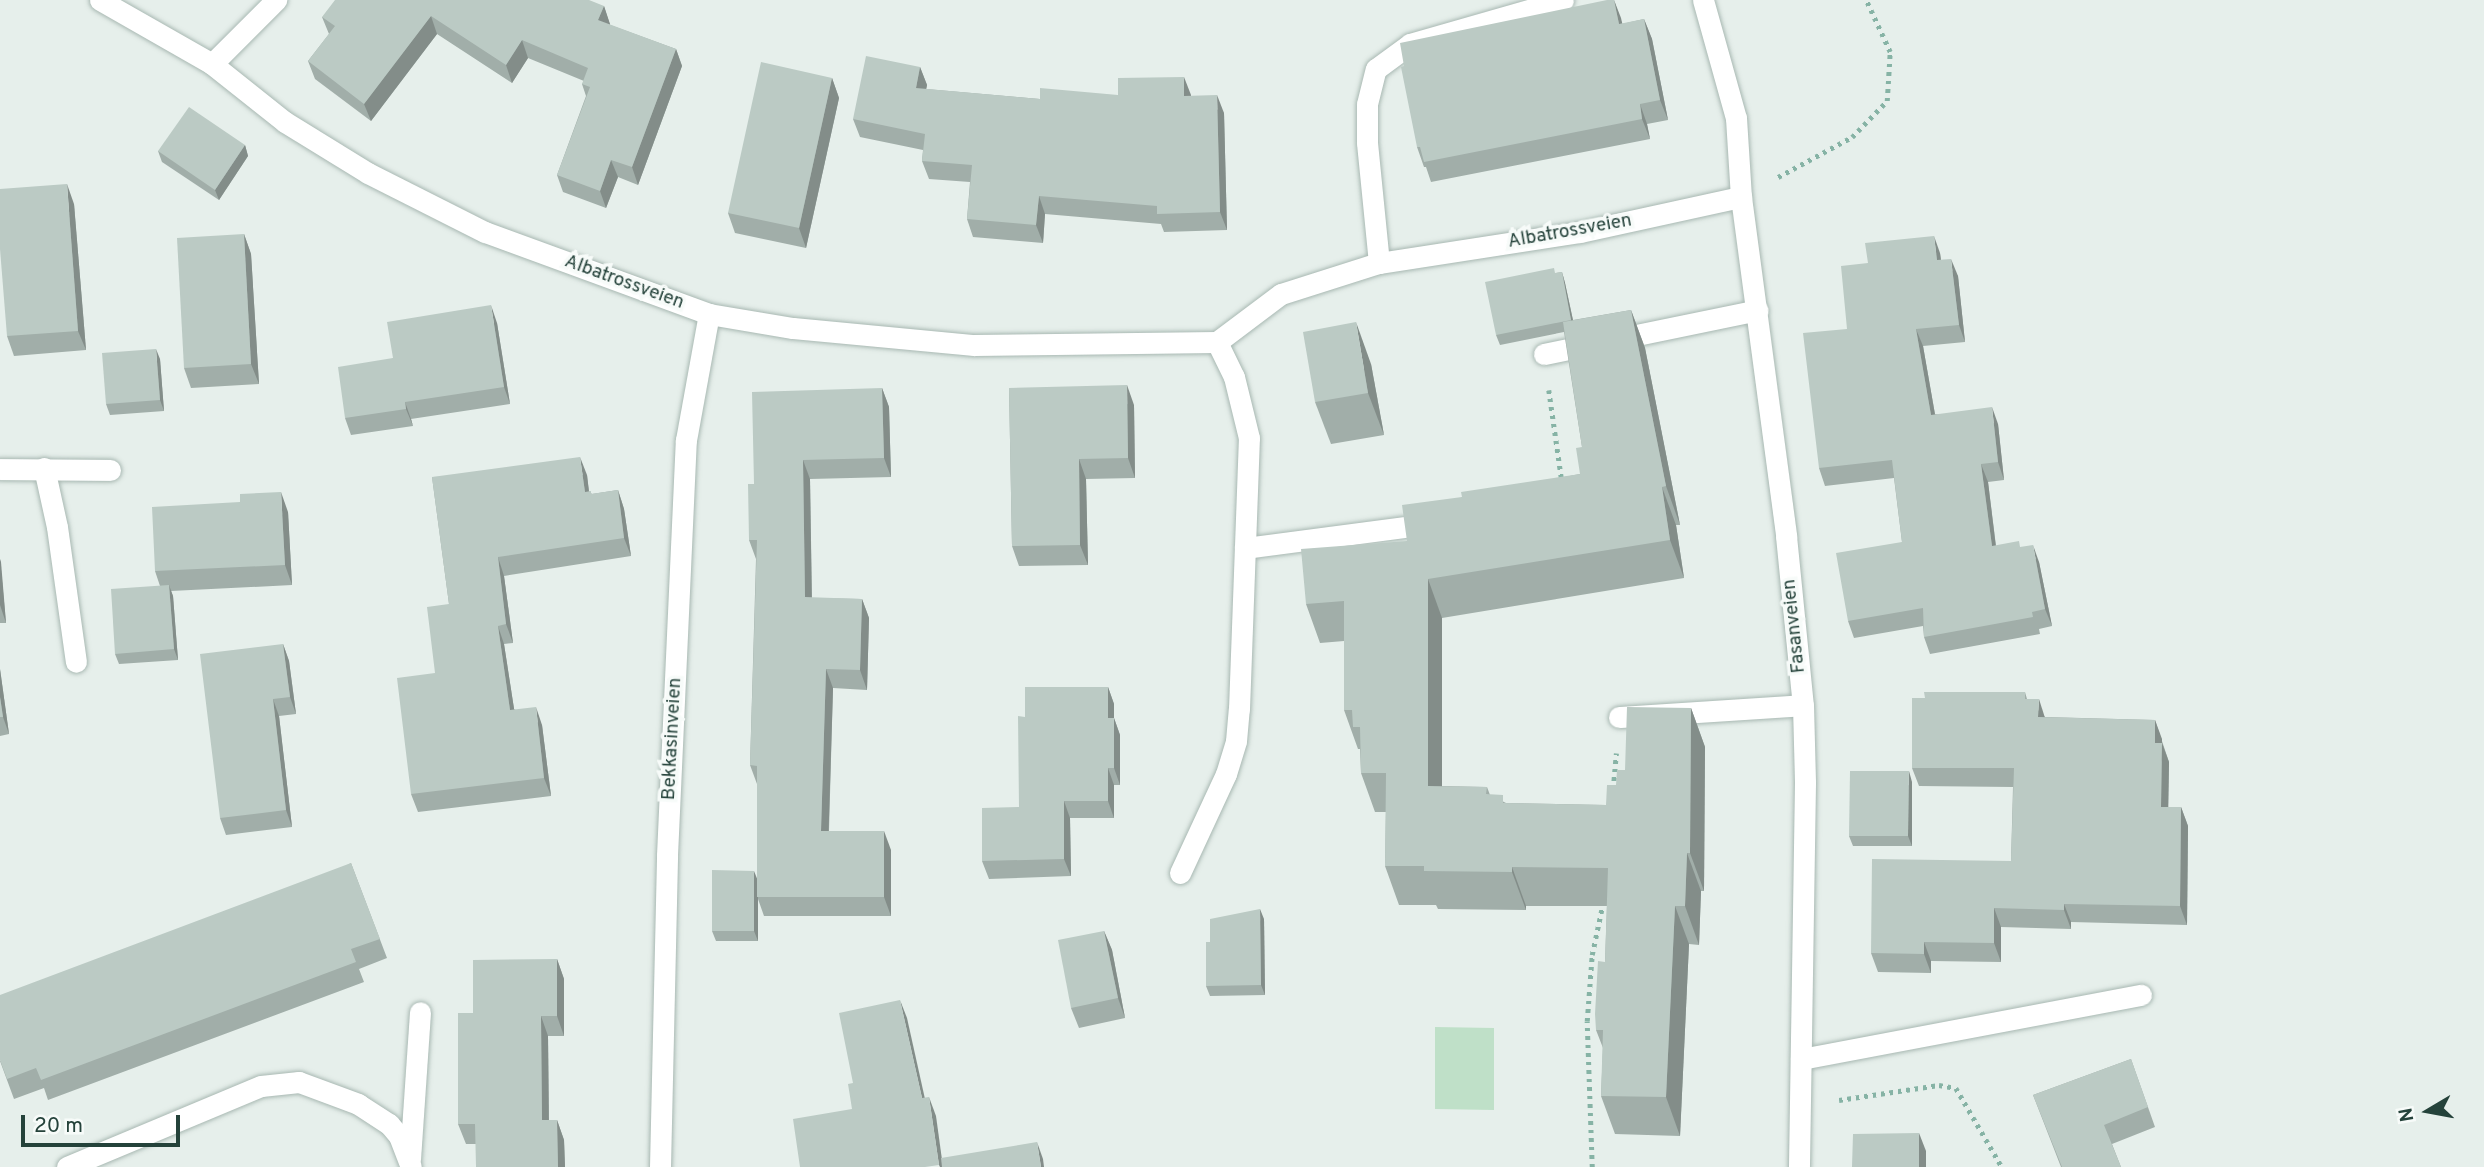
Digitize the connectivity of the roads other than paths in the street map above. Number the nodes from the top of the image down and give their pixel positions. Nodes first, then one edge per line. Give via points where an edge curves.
1 (100, 0) edge
2 (276, 0) edge
3 (1563, 0) edge
4 (1703, 0) edge
5 (212, 64) junction
6 (1741, 197) junction
7 (1379, 263) junction
8 (1758, 310) junction
9 (709, 314) junction
10 (1217, 342) junction
11 (1544, 354) road end
12 (44, 468) junction
13 (0, 469) edge
14 (110, 470) dead end
15 (1405, 527) edge
16 (1245, 548) junction
17 (76, 662) dead end
18 (1803, 705) junction
19 (1619, 717) road end
20 (1180, 873) dead end
21 (2141, 995) dead end
22 (420, 1012) dead end
23 (1801, 1059) junction
24 (411, 1163) edge
25 (67, 1167) edge
26 (660, 1167) edge
27 (1799, 1167) edge

1 - 5 street, Albatrossveien
2 - 5 street
3 - 7 street via 1410,44 1376,69 1367,104 1367,142
4 - 6 street via 1736,118
5 - 9 street, Albatrossveien via 285,122 368,173 485,232
6 - 7 street, Albatrossveien via 1580,233
6 - 8 street, Fasanveien
7 - 10 street, Albatrossveien via 1281,295
8 - 11 street
8 - 18 street, Fasanveien
9 - 10 street, Albatrossveien via 793,328 974,345
9 - 26 street, Bekkasinveien via 686,440 667,855
10 - 16 street via 1234,377 1249,438
12 - 13 street
12 - 14 street
12 - 17 street
15 - 16 street
16 - 20 street via 1236,741 1226,774
18 - 19 street
18 - 23 street, Fasanveien
21 - 23 street
22 - 24 street
23 - 27 street, Fasanveien
24 - 25 street via 389,1124 329,1090 299,1082 261,1086

